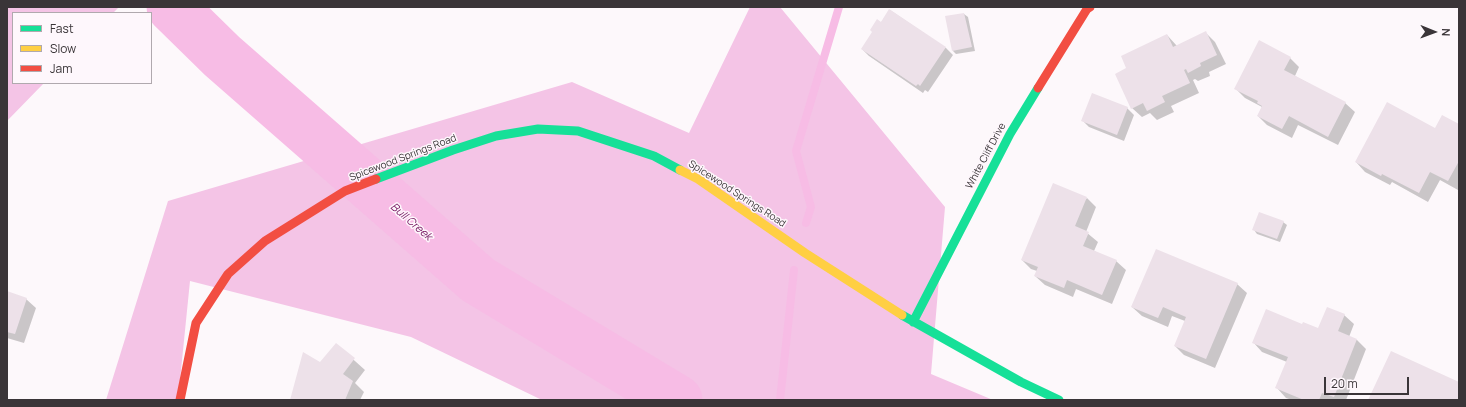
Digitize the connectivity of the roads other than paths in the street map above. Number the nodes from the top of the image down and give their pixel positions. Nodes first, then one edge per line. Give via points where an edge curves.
1 (1090, 7) edge
2 (913, 322) junction
3 (180, 400) edge
4 (1059, 400) edge

1 - 2 main road, White Cliff Drive via 1010,134
2 - 3 main road, Spicewood Springs Road via 698,179 654,156 578,130 538,129 496,136 452,150 344,192 265,241 228,274 196,323
2 - 4 main road, Spicewood Springs Road via 1021,382

